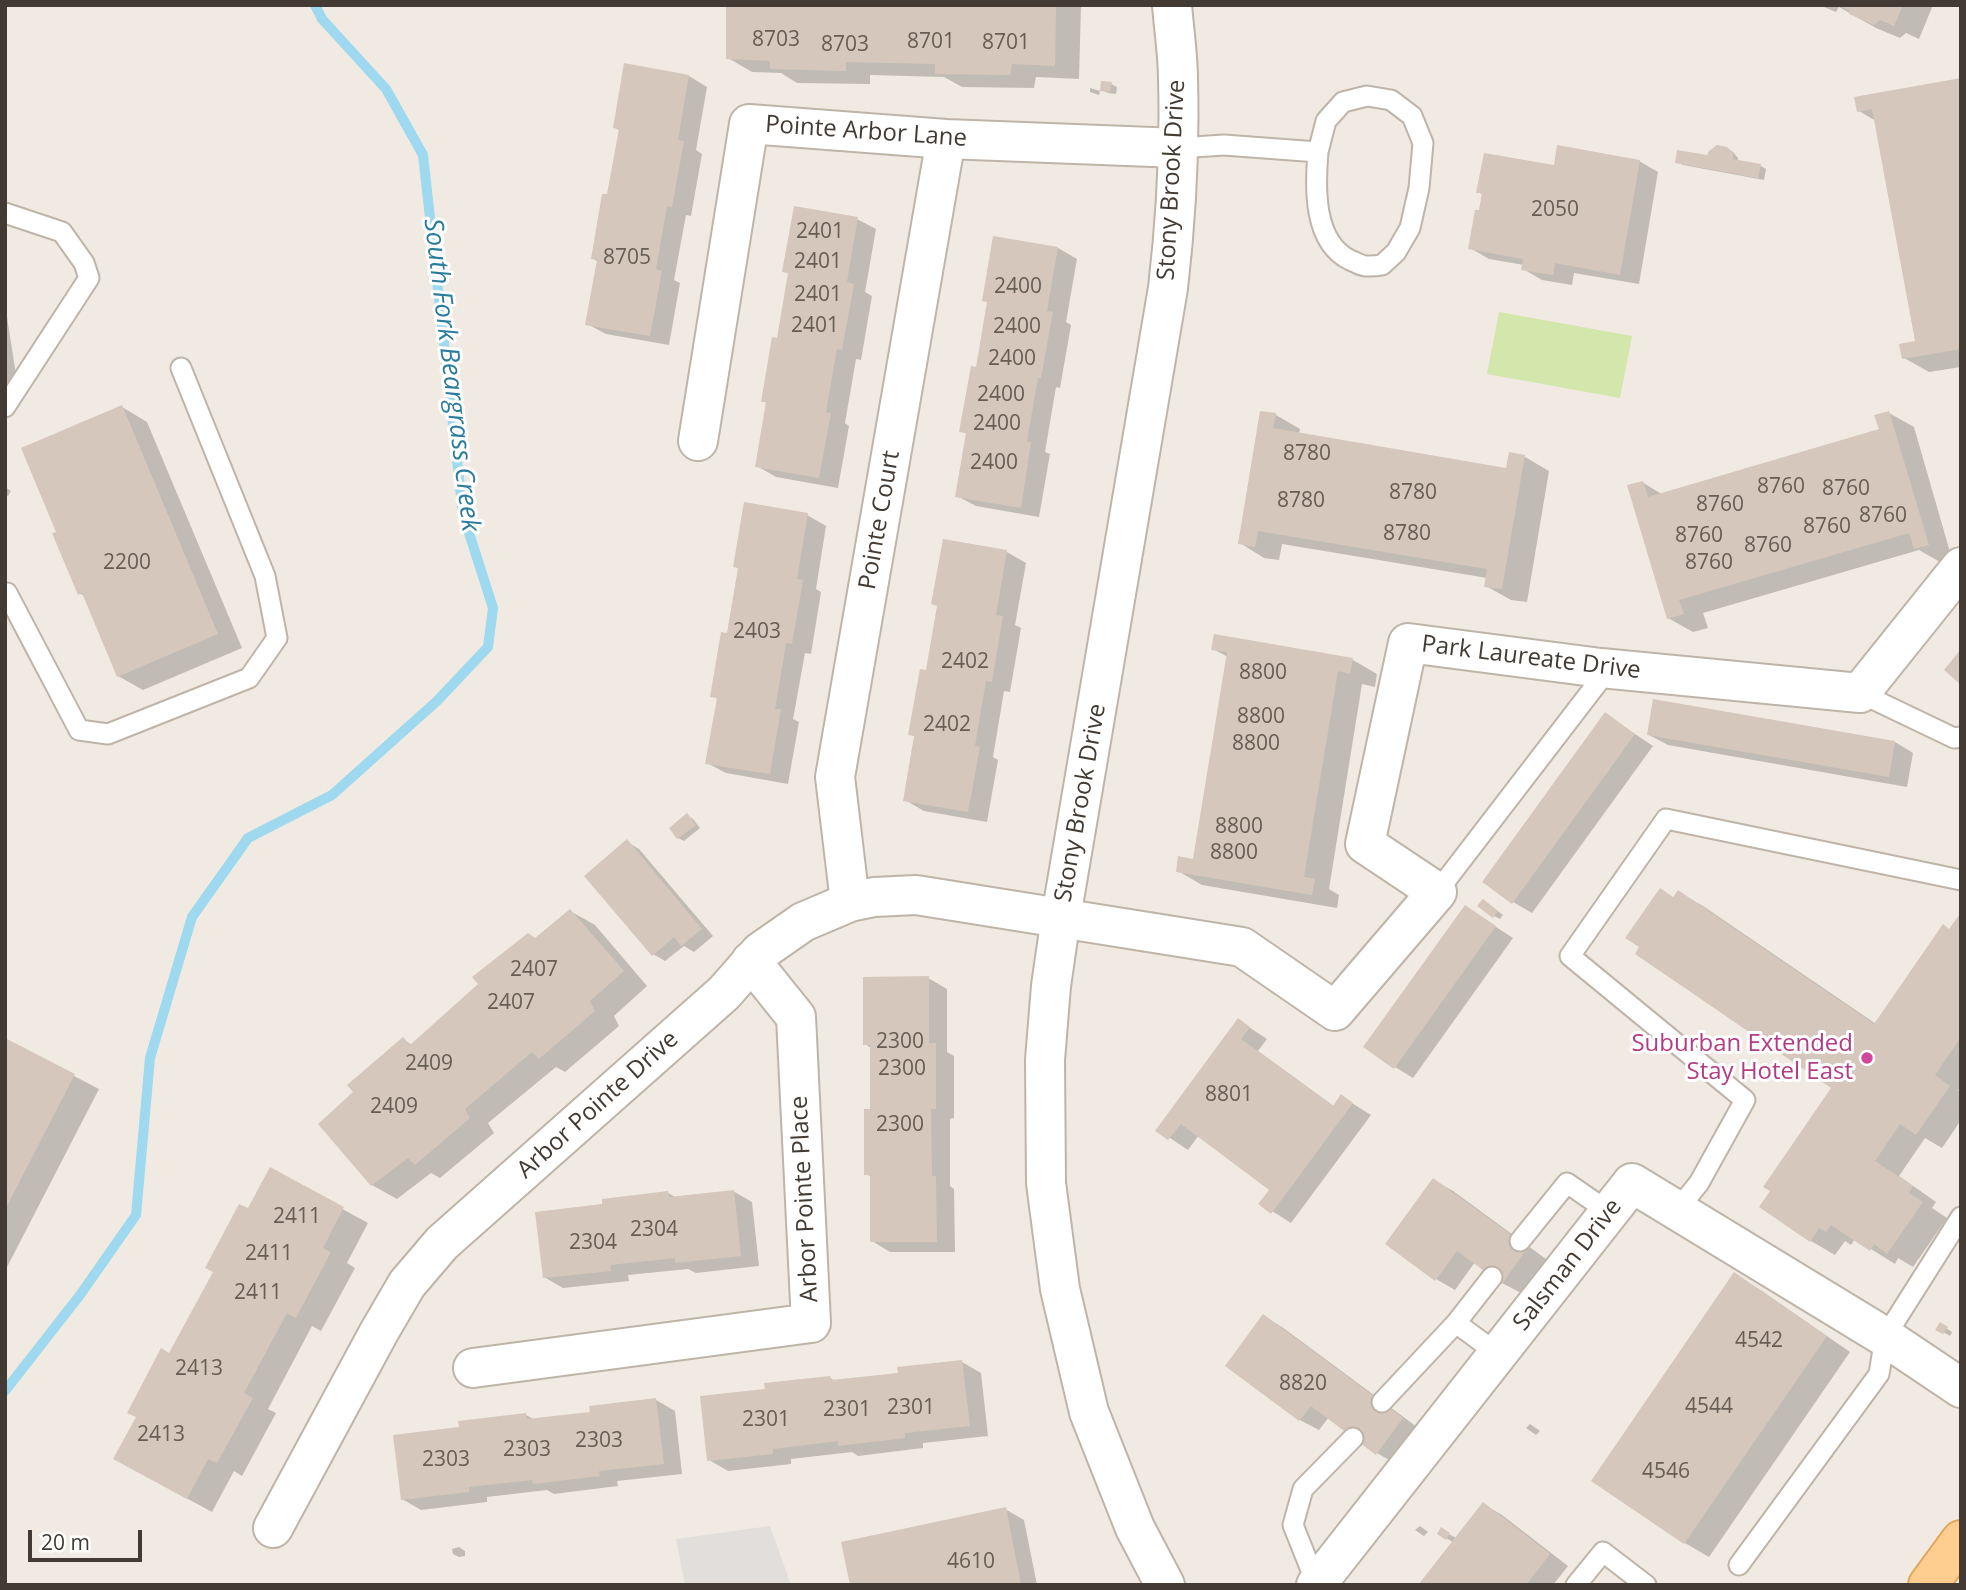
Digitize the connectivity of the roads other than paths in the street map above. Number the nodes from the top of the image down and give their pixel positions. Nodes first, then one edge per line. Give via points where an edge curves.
1 (1172, 5) edge
2 (946, 139) junction
3 (1178, 148) junction
4 (1318, 152) junction
5 (5, 213) edge
6 (181, 368) dead end
7 (5, 407) edge
8 (698, 441) dead end
9 (1961, 567) edge
10 (5, 593) edge
11 (1609, 668) junction
12 (1860, 693) junction
13 (1961, 737) edge
14 (1961, 880) edge
15 (1437, 892) junction
16 (850, 902) junction
17 (1061, 917) junction
18 (751, 961) junction
19 (1677, 1210) junction
20 (1609, 1212) junction
21 (1961, 1217) edge
22 (1521, 1241) dead end
23 (1492, 1277) dead end
24 (1456, 1323) junction
25 (1885, 1338) junction
26 (1498, 1354) junction
27 (473, 1368) dead end
28 (1961, 1388) edge
29 (1382, 1402) dead end
30 (1353, 1438) dead end
31 (273, 1528) dead end
32 (1961, 1540) edge
33 (1739, 1565) dead end
34 (1165, 1585) edge
35 (1317, 1585) edge
36 (1576, 1585) edge
37 (1646, 1585) edge
38 (1928, 1585) edge

1 - 3 street, Stony Brook Drive
2 - 3 street, Pointe Arbor Lane
2 - 8 street, Pointe Arbor Lane via 749,124
2 - 16 street, Pointe Court via 835,777
3 - 4 lane via 1224,145
3 - 17 street, Stony Brook Drive via 1168,288
4 - 4 lane via 1326,121 1343,102 1367,96 1391,100 1412,116 1423,143 1419,188 1410,228 1382,265 1363,266 1342,256 1329,242 1318,208
5 - 7 lane via 62,232 89,278
6 - 10 lane via 265,576 277,638 249,678 108,734 79,730
9 - 12 street
11 - 12 street, Park Laureate Drive
11 - 15 lane
11 - 15 street, Park Laureate Drive via 1409,643 1365,844
12 - 13 lane via 1954,738
14 - 19 lane via 1666,819 1570,956 1745,1100 1699,1183
15 - 17 street via 1335,1011 1242,947
16 - 17 street, Arbor Pointe Drive via 916,895
16 - 18 street, Arbor Pointe Drive via 803,922
17 - 34 street, Stony Brook Drive via 1045,1060 1046,1183 1060,1289 1089,1412 1135,1528
18 - 27 street, Arbor Pointe Place via 796,1017 811,1323
18 - 31 street, Arbor Pointe Drive via 724,993 442,1243 407,1284
19 - 20 street, Salsman Drive via 1632,1183
19 - 25 street, Salsman Drive
20 - 22 lane via 1567,1183
20 - 26 street, Salsman Drive
21 - 25 lane
23 - 24 lane
24 - 26 lane
24 - 29 lane
25 - 28 street, Salsman Drive
25 - 33 lane via 1879,1374
26 - 35 street, Salsman Drive
30 - 35 lane via 1303,1489 1293,1525
32 - 38 main road
36 - 37 lane via 1604,1552

